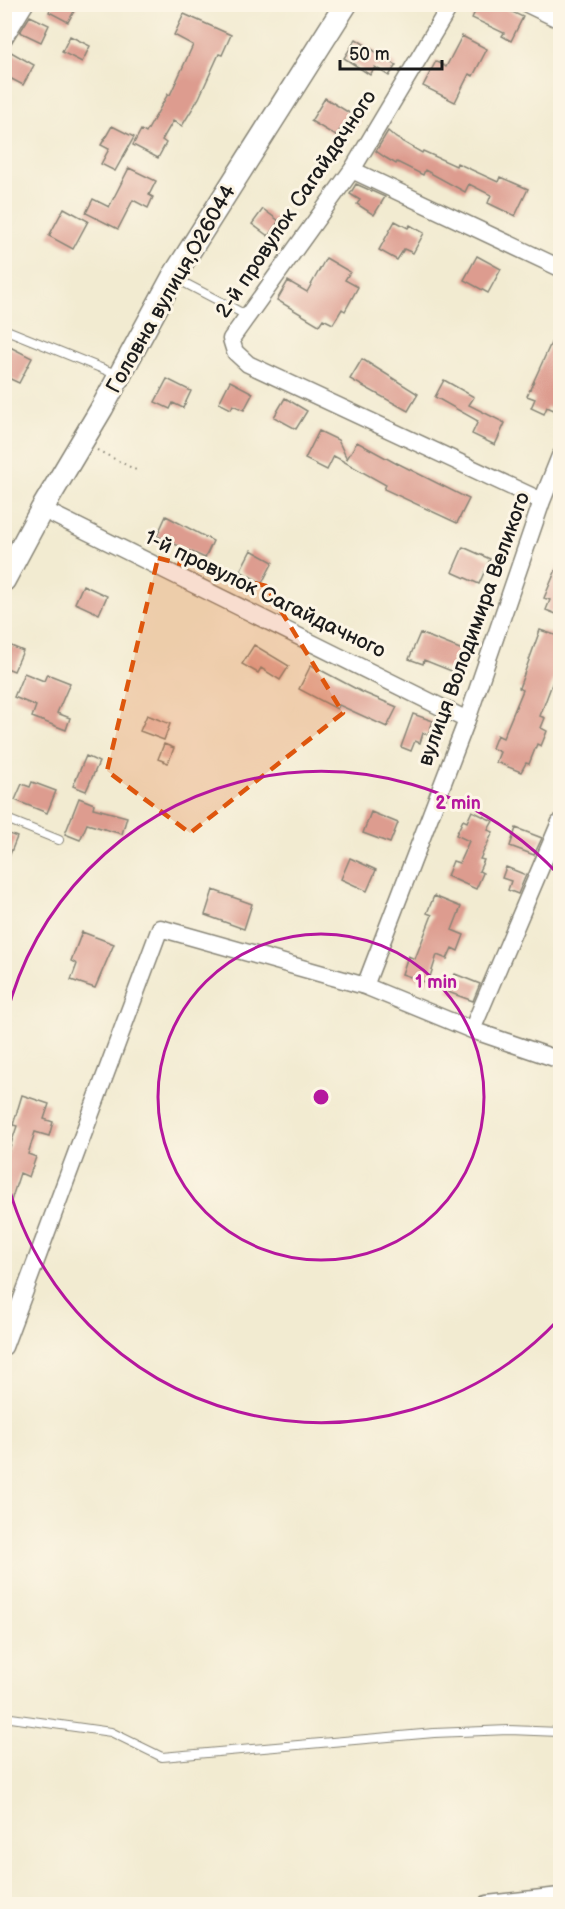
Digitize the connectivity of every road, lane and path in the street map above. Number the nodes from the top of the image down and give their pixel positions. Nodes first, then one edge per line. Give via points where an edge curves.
1 (25, 4) edge
2 (346, 4) edge
3 (451, 4) edge
4 (527, 4) edge
5 (561, 20) edge
6 (4, 38) edge
7 (352, 170) junction
8 (561, 268) edge
9 (172, 277) junction
10 (246, 315) junction
11 (4, 329) edge
12 (118, 376) junction
13 (81, 442) junction
14 (561, 456) edge
15 (136, 470) dead end
16 (542, 501) junction
17 (42, 509) junction
18 (4, 580) edge
19 (467, 720) junction
20 (4, 818) edge
21 (561, 822) edge
22 (58, 840) dead end
23 (365, 986) junction
24 (472, 1029) junction
25 (561, 1060) edge
26 (10, 1316) edge
27 (4, 1347) edge
28 (4, 1717) edge
29 (561, 1732) edge
30 (561, 1896) edge
31 (487, 1905) edge

1 - 6 street
2 - 9 main road, Головна вулиця,О26044
3 - 7 street, 2-й провулок Сагайдачного
4 - 5 street
7 - 8 street
7 - 10 street, 2-й провулок Сагайдачного
9 - 10 lane
9 - 12 main road, Головна вулиця,О26044
10 - 16 street, 2-й провулок Сагайдачного via 231,339 235,352 248,364
11 - 12 lane
12 - 13 main road, Головна вулиця,О26044
13 - 15 path
13 - 17 main road, Головна вулиця,О26044
14 - 16 street, вулиця Володимира Великого
16 - 19 street, вулиця Володимира Великого
17 - 18 main road, Головна вулиця,О26044
17 - 19 street, 1-й провулок Сагайдачного
19 - 23 street, вулиця Володимира Великого
20 - 22 lane
21 - 24 street
23 - 24 street
23 - 26 street via 160,928
24 - 25 street
26 - 27 street
28 - 29 lane via 111,1732 162,1757 434,1733
30 - 31 street

